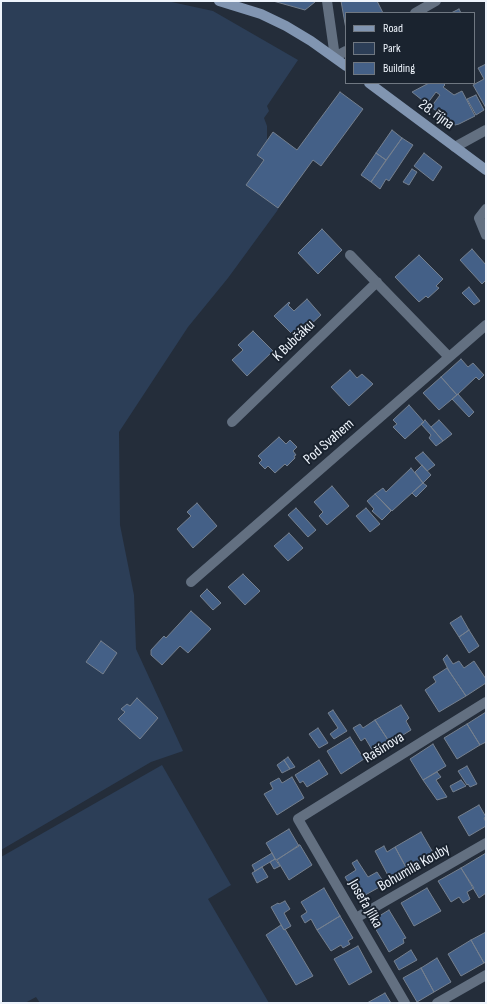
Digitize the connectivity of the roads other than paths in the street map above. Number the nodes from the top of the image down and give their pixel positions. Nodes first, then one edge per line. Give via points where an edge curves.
1 (219, 1) edge
2 (327, 1) edge
3 (436, 1) edge
4 (416, 12) edge
5 (345, 53) edge
6 (335, 58) junction
7 (345, 65) edge
8 (370, 84) edge
9 (486, 130) edge
10 (455, 147) junction
11 (486, 170) edge
12 (486, 209) edge
13 (486, 235) edge
14 (350, 255) dead end
15 (377, 282) junction
16 (486, 325) edge
17 (449, 357) junction
18 (232, 422) dead end
19 (191, 582) dead end
20 (486, 702) edge
21 (298, 819) joint
22 (486, 843) edge
23 (356, 918) junction
24 (486, 975) edge
25 (406, 1003) edge
26 (437, 1003) edge

1 - 6 main road via 261,14 286,26
2 - 6 street
3 - 4 street
5 - 6 street
6 - 7 main road
8 - 10 main road, 28. října
9 - 10 street
10 - 11 main road, 28. října
12 - 13 street via 479,218
14 - 15 street
15 - 17 street
15 - 18 street, K Bubčáku
16 - 17 street, Pod Svahem
17 - 19 street, Pod Svahem
20 - 21 street, Rašínova
21 - 23 street, Josefa Jílka
22 - 23 street, Bohumila Kouby
23 - 25 street, Josefa Jílka
24 - 26 street

